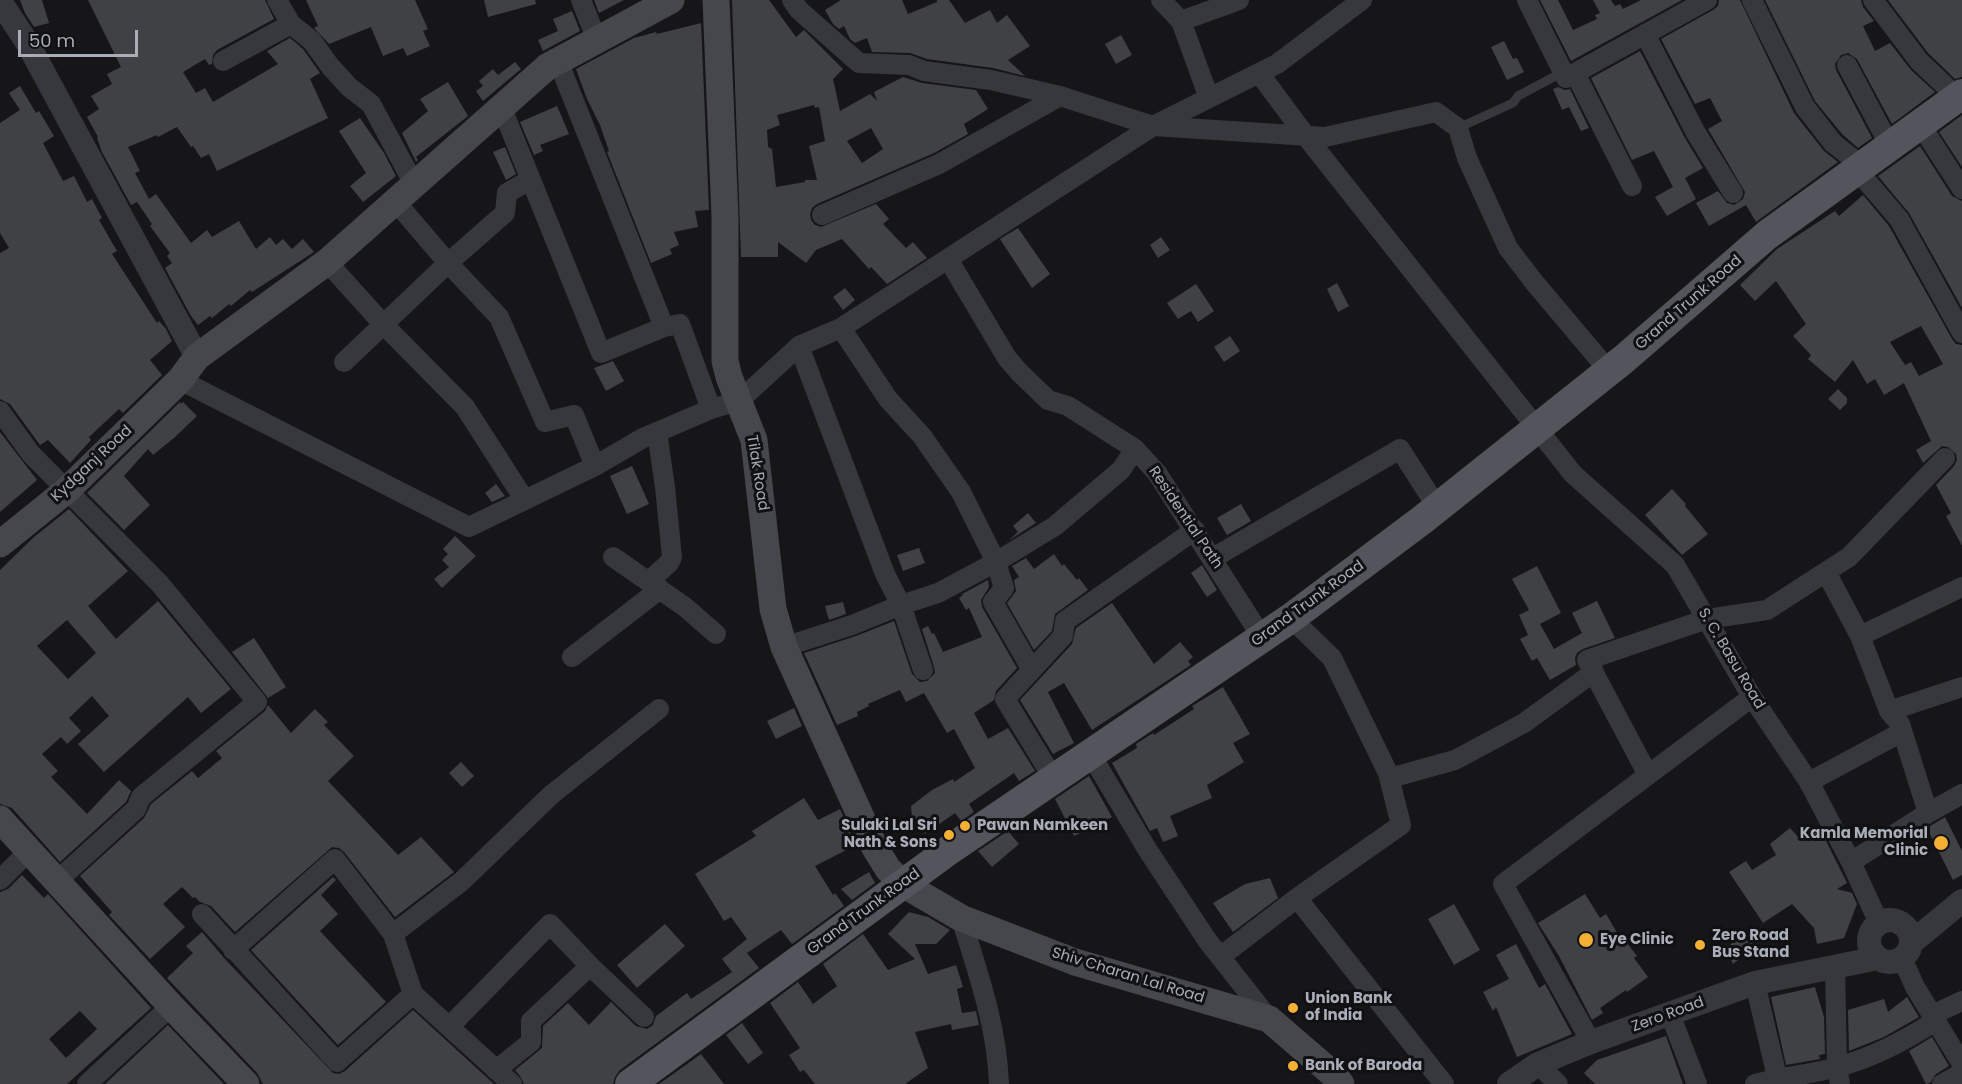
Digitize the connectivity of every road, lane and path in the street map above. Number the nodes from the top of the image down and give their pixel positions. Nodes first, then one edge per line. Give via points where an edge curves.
1 (277, 0) edge
2 (581, 0) edge
3 (671, 0) edge
4 (716, 0) edge
5 (792, 0) edge
6 (1161, 0) edge
7 (1239, 0) edge
8 (1362, 0) edge
9 (1527, 0) edge
10 (1707, 0) edge
11 (1752, 0) edge
12 (1873, 0) edge
13 (0, 1) edge
14 (1181, 21) junction
15 (291, 24) junction
16 (1645, 34) junction
17 (597, 40) junction
18 (223, 61) dead end
19 (558, 61) junction
20 (1847, 65) dead end
21 (1569, 72) junction
22 (1259, 73) junction
23 (1060, 96) junction
24 (1959, 96) edge
25 (1209, 98) junction
26 (501, 106) junction
27 (1920, 124) junction
28 (1153, 126) junction
29 (1458, 128) junction
30 (1305, 135) junction
31 (1890, 146) junction
32 (1860, 168) junction
33 (530, 180) junction
34 (1632, 186) dead end
35 (1962, 189) edge
36 (404, 192) junction
37 (1733, 193) dead end
38 (822, 215) dead end
39 (948, 259) junction
40 (327, 262) junction
41 (448, 263) junction
42 (383, 324) junction
43 (664, 327) junction
44 (842, 328) junction
45 (1962, 333) edge
46 (799, 346) junction
47 (197, 357) junction
48 (344, 362) dead end
49 (1609, 371) junction
50 (180, 380) junction
51 (740, 401) junction
52 (711, 409) junction
53 (0, 411) edge
54 (1537, 428) junction
55 (657, 432) junction
56 (1135, 449) junction
57 (1945, 458) dead end
58 (595, 466) junction
59 (67, 490) junction
60 (524, 499) junction
61 (1437, 507) junction
62 (1195, 530) junction
63 (0, 544) edge
64 (613, 557) dead end
65 (1213, 558) junction
66 (996, 562) junction
67 (1826, 572) junction
68 (654, 585) junction
69 (1962, 587) edge
70 (901, 605) junction
71 (1291, 618) junction
72 (1707, 619) junction
73 (716, 634) dead end
74 (1860, 636) junction
75 (1263, 639) junction
76 (784, 647) junction
77 (572, 657) dead end
78 (923, 670) dead end
79 (1032, 670) junction
80 (1594, 672) junction
81 (1962, 687) edge
82 (1752, 697) junction
83 (658, 709) dead end
84 (1889, 711) junction
85 (1902, 732) junction
86 (1090, 753) junction
87 (1648, 775) junction
88 (1053, 778) junction
89 (1390, 778) junction
90 (1809, 782) junction
91 (1962, 794) edge
92 (1928, 813) junction
93 (0, 819) edge
94 (30, 850) junction
95 (1851, 862) junction
96 (0, 880) edge
97 (57, 881) junction
98 (903, 884) junction
99 (1297, 898) junction
100 (1956, 905) edge
101 (202, 914) dead end
102 (961, 918) junction
103 (393, 934) junction
104 (1881, 936) junction
105 (233, 950) junction
106 (1907, 951) junction
107 (1220, 957) junction
108 (590, 966) junction
109 (1835, 966) junction
110 (1755, 983) junction
111 (413, 994) junction
112 (1962, 1001) edge
113 (171, 1006) junction
114 (1670, 1014) junction
115 (644, 1017) dead end
116 (1934, 1017) junction
117 (1269, 1019) junction
118 (450, 1026) junction
119 (1591, 1042) junction
120 (1538, 1064) junction
121 (1962, 1064) edge
122 (496, 1070) junction
123 (1962, 1073) edge
124 (1838, 1076) edge
125 (1777, 1077) junction
126 (92, 1083) edge
127 (246, 1084) edge
128 (512, 1084) edge
129 (630, 1084) edge
130 (999, 1084) edge
131 (1341, 1084) edge
132 (1443, 1084) edge
133 (1509, 1084) edge
134 (1558, 1084) edge
135 (1697, 1084) edge
136 (1755, 1084) edge
137 (1942, 1084) edge

1 - 15 street
2 - 17 street
3 - 17 main road, Kydganj Road
4 - 51 main road, Tilak Road via 725,217 725,362
5 - 23 street via 859,63 909,65
6 - 14 street
7 - 14 street
8 - 22 street via 1278,64
9 - 21 street
10 - 16 street
11 - 32 street via 1805,107 1833,143
12 - 24 street via 1918,61
13 - 47 street
14 - 25 street
15 - 18 street
15 - 36 street via 312,41 349,87 371,104
16 - 21 street
16 - 37 street via 1696,133
17 - 19 main road, Kydganj Road
19 - 26 main road, Kydganj Road
19 - 43 street
20 - 31 street
21 - 29 lane
21 - 34 street
22 - 25 street
22 - 30 street, S. C. Basu Road
23 - 28 street
23 - 38 street via 939,164
24 - 27 main road, Grand Trunk Road
25 - 28 street
26 - 33 street
26 - 36 main road, Kydganj Road
27 - 31 main road, Grand Trunk Road
27 - 35 street
28 - 30 street
28 - 39 street
29 - 30 street via 1436,112 1325,137
29 - 49 street via 1467,158 1508,248
30 - 54 street, S. C. Basu Road
31 - 32 main road, Grand Trunk Road
32 - 45 street via 1899,219
32 - 49 main road, Grand Trunk Road via 1767,235
33 - 41 street via 507,193 505,213
33 - 43 street via 601,353
36 - 40 main road, Kydganj Road
36 - 41 street
39 - 44 street
39 - 56 street, Residential Path via 1018,372 1048,400 1068,406
40 - 42 street
40 - 47 main road, Kydganj Road
41 - 42 street
41 - 58 street via 499,316 545,422 574,415
42 - 48 street
42 - 60 street via 465,406
43 - 52 street via 680,324
44 - 46 street
44 - 66 street via 888,399 922,436 961,492
46 - 51 street
46 - 70 street via 885,574
47 - 50 main road, Kydganj Road
49 - 54 main road, Grand Trunk Road
50 - 59 main road, Kydganj Road
50 - 60 street via 469,527
51 - 52 street
51 - 76 main road, Tilak Road via 754,440 773,609
52 - 55 street
53 - 59 street via 31,454
54 - 61 main road, Grand Trunk Road
54 - 72 street, S. C. Basu Road via 1573,474 1675,565
55 - 58 street
55 - 68 street via 672,557
56 - 62 street, Residential Path via 1157,473
56 - 66 street via 1121,470 1055,526
57 - 67 street via 1849,557
58 - 60 street
59 - 63 main road, Kydganj Road
59 - 97 street via 160,585 257,702 141,797 136,809
61 - 65 street via 1400,449
61 - 71 main road, Grand Trunk Road
62 - 65 street, Residential Path
62 - 79 street via 1065,621 1063,636
64 - 68 street
65 - 75 street, Residential Path
66 - 70 street via 938,592
66 - 79 street via 1004,588 993,602
67 - 72 street via 1767,610
67 - 74 street
68 - 73 street
68 - 77 street
69 - 74 street
70 - 76 street
70 - 78 street
71 - 75 main road, Grand Trunk Road
71 - 89 street via 1332,658
72 - 80 street via 1587,660
72 - 82 street, S. C. Basu Road
74 - 84 street
75 - 86 main road, Grand Trunk Road
76 - 98 main road, Tilak Road via 875,848
79 - 88 street via 1005,699
80 - 87 street
80 - 89 street via 1524,723 1455,760
81 - 84 street
82 - 87 street
82 - 90 street, S. C. Basu Road
83 - 103 street via 551,795 462,881
84 - 85 street
85 - 90 street
85 - 92 street
86 - 88 main road, Grand Trunk Road
86 - 107 street
87 - 119 street via 1503,884
88 - 98 main road, Grand Trunk Road
89 - 99 street via 1401,825
90 - 95 street, S. C. Basu Road
91 - 92 street
92 - 95 street
93 - 94 main road
94 - 96 street
94 - 97 main road
95 - 104 street, S. C. Basu Road
97 - 113 main road
98 - 102 main road, Shiv Charan Lal Road
98 - 129 main road, Grand Trunk Road
99 - 107 street
99 - 132 street
100 - 104 street, Zero Road
100 - 106 street, Zero Road
101 - 105 street
102 - 117 main road, Shiv Charan Lal Road via 1075,962
102 - 130 street via 987,1000
103 - 105 street via 335,859
103 - 111 street
104 - 106 street, Zero Road via 1890,962
104 - 106 street via 1908,930
104 - 109 street, Zero Road
105 - 111 street via 337,1062
106 - 116 street via 1915,987
107 - 117 street
108 - 115 street
108 - 118 street via 550,924
108 - 122 street via 531,1020 531,1042
109 - 110 street, Zero Road
109 - 124 street
110 - 114 street, Zero Road
110 - 125 street
111 - 118 street
112 - 116 street
113 - 126 street
113 - 127 main road
114 - 119 street, Zero Road
114 - 135 street
116 - 121 street
116 - 124 street via 1903,1042
117 - 131 main road, Shiv Charan Lal Road
118 - 122 street
119 - 120 street, Zero Road
120 - 133 street, Zero Road
120 - 134 street
122 - 128 street
123 - 137 street
124 - 125 street
125 - 136 street

